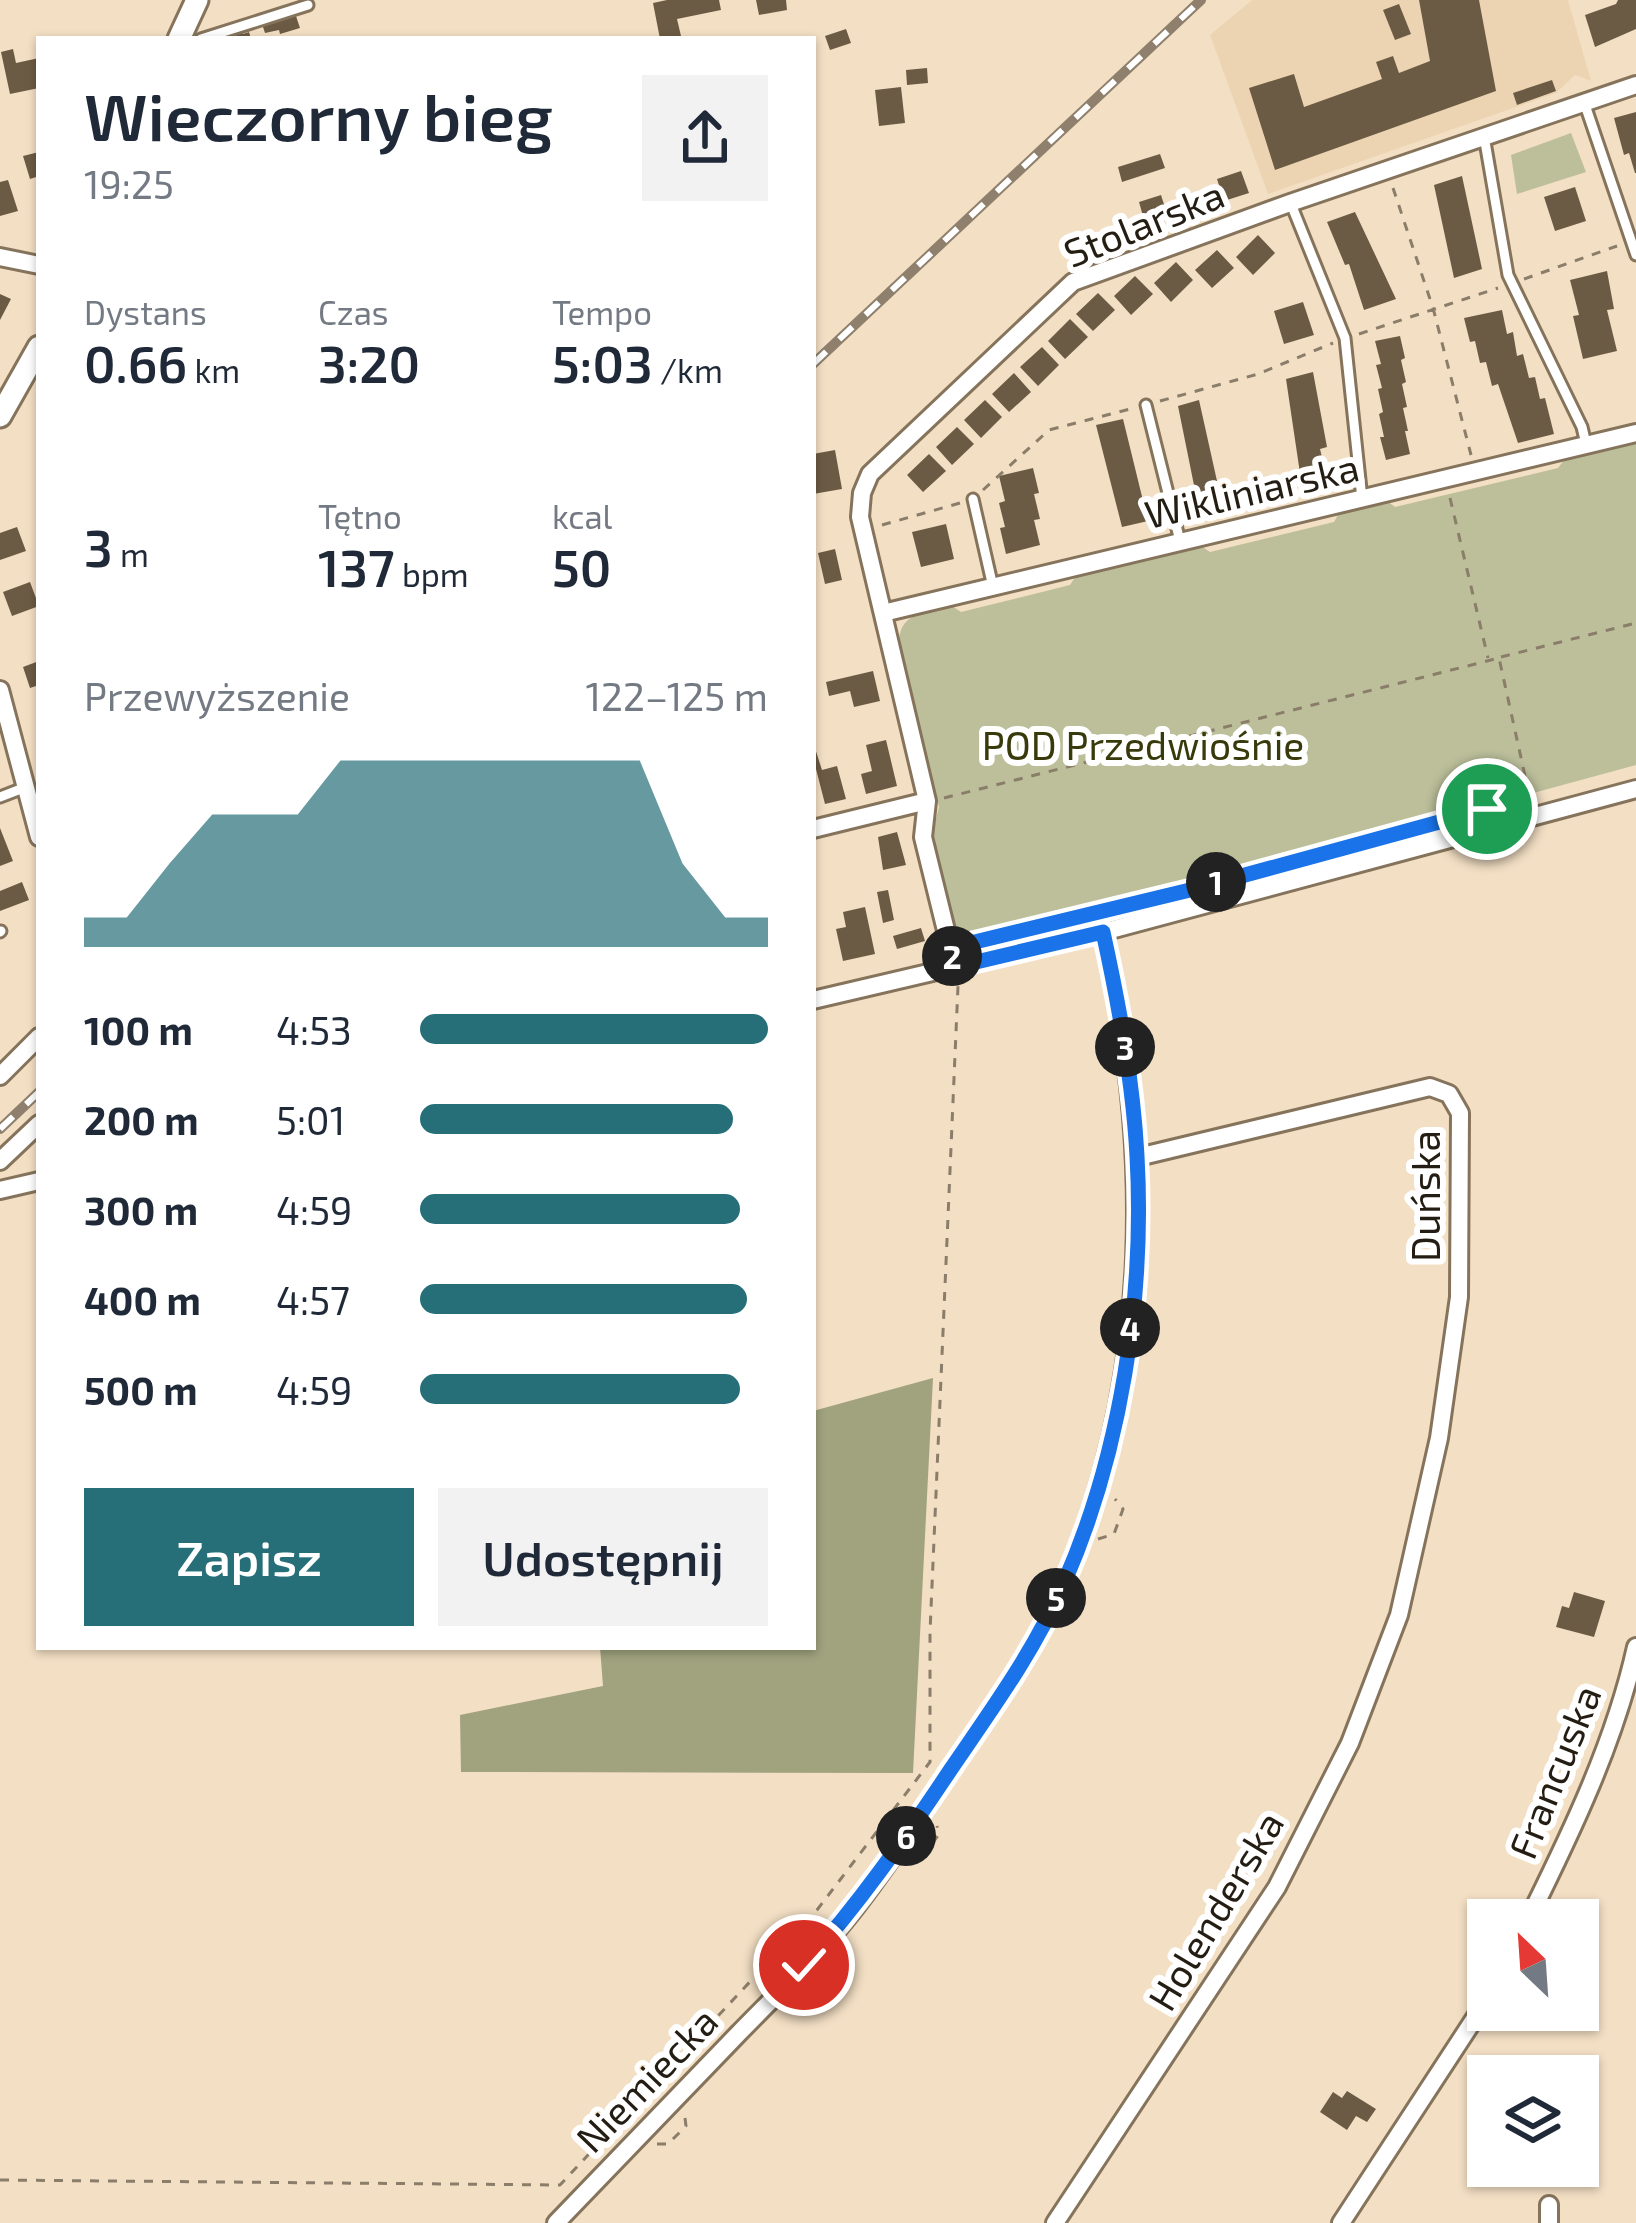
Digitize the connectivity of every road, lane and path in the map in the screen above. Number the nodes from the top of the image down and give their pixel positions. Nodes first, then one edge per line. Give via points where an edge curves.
1 (197, 0) edge
2 (308, 5) dead end
3 (190, 36) edge
4 (197, 36) edge
5 (1636, 85) edge
6 (1584, 102) junction
7 (1484, 136) junction
8 (1387, 169) junction
9 (1290, 203) junction
10 (1632, 241) junction
11 (1636, 255) edge
12 (0, 257) edge
13 (36, 264) edge
14 (1511, 284) junction
15 (1433, 308) junction
16 (1345, 338) junction
17 (36, 352) edge
18 (1146, 405) junction
19 (0, 416) edge
20 (1636, 433) edge
21 (1586, 444) junction
22 (1475, 472) junction
23 (1446, 479) junction
24 (973, 499) junction
25 (1362, 499) junction
26 (863, 530) junction
27 (1180, 542) junction
28 (993, 587) junction
29 (883, 613) junction
30 (1636, 622) edge
31 (1499, 658) junction
32 (1489, 661) junction
33 (0, 690) edge
34 (26, 787) junction
35 (1636, 789) edge
36 (1529, 794) dead end
37 (0, 797) edge
38 (932, 800) junction
39 (36, 825) edge
40 (816, 828) edge
41 (1153, 899) dead end
42 (1103, 932) junction
43 (952, 957) junction
44 (816, 999) edge
45 (36, 1040) edge
46 (0, 1076) edge
47 (36, 1127) edge
48 (1138, 1157) junction
49 (0, 1161) edge
50 (36, 1182) edge
51 (0, 1190) edge
52 (1109, 1493) dead end
53 (1094, 1540) dead end
54 (1399, 1615) joint
55 (1636, 1647) edge
56 (935, 1815) dead end
57 (907, 1858) dead end
58 (1538, 1899) edge
59 (1467, 2030) edge
60 (684, 2110) dead end
61 (651, 2144) dead end
62 (0, 2180) edge
63 (556, 2223) edge
64 (1055, 2223) edge
65 (1341, 2223) edge

1 - 3 street
2 - 4 lane
5 - 6 street, Stolarska
6 - 7 street, Stolarska
6 - 10 lane
7 - 8 street, Stolarska
7 - 14 lane
8 - 9 street, Stolarska
8 - 15 path
9 - 16 lane
9 - 26 street, Stolarska via 1065,287 876,466 862,494
10 - 11 lane
10 - 14 path
12 - 13 street
14 - 15 path
14 - 21 lane
15 - 16 path
15 - 22 path
16 - 18 path via 1258,374
16 - 25 lane
17 - 19 street
18 - 24 path via 1049,430
18 - 27 lane
20 - 21 street, Wikliniarska
21 - 22 street, Wikliniarska
22 - 23 street, Wikliniarska
23 - 25 street, Wikliniarska
23 - 32 path
24 - 26 path
24 - 28 lane
25 - 27 street, Wikliniarska
26 - 29 street, Stolarska
27 - 28 street, Wikliniarska
28 - 29 street, Wikliniarska
29 - 38 street, Stolarska
30 - 31 path
31 - 32 path
31 - 36 path
32 - 38 path
33 - 34 street
34 - 37 lane
34 - 39 street
35 - 42 street
38 - 40 street
38 - 43 street, Stolarska via 922,837
41 - 43 path
42 - 43 street
42 - 48 street, Niemiecka
43 - 44 street
43 - 62 path via 958,979 930,1762 832,1892 560,2185
45 - 46 street
47 - 49 street
48 - 54 street, Duńska via 1430,1087 1449,1094 1460,1113 1459,1298 1439,1438
48 - 63 street, Niemiecka via 1129,1342 1112,1429 1064,1582 1028,1654 854,1909
50 - 51 street
52 - 53 path via 1123,1509 1114,1534
54 - 64 street, Holenderska via 1350,1743 1277,1887
55 - 58 street, Francuska via 1574,1828
56 - 57 path via 939,1834 926,1852
59 - 65 street
60 - 61 path via 686,2126 668,2144

